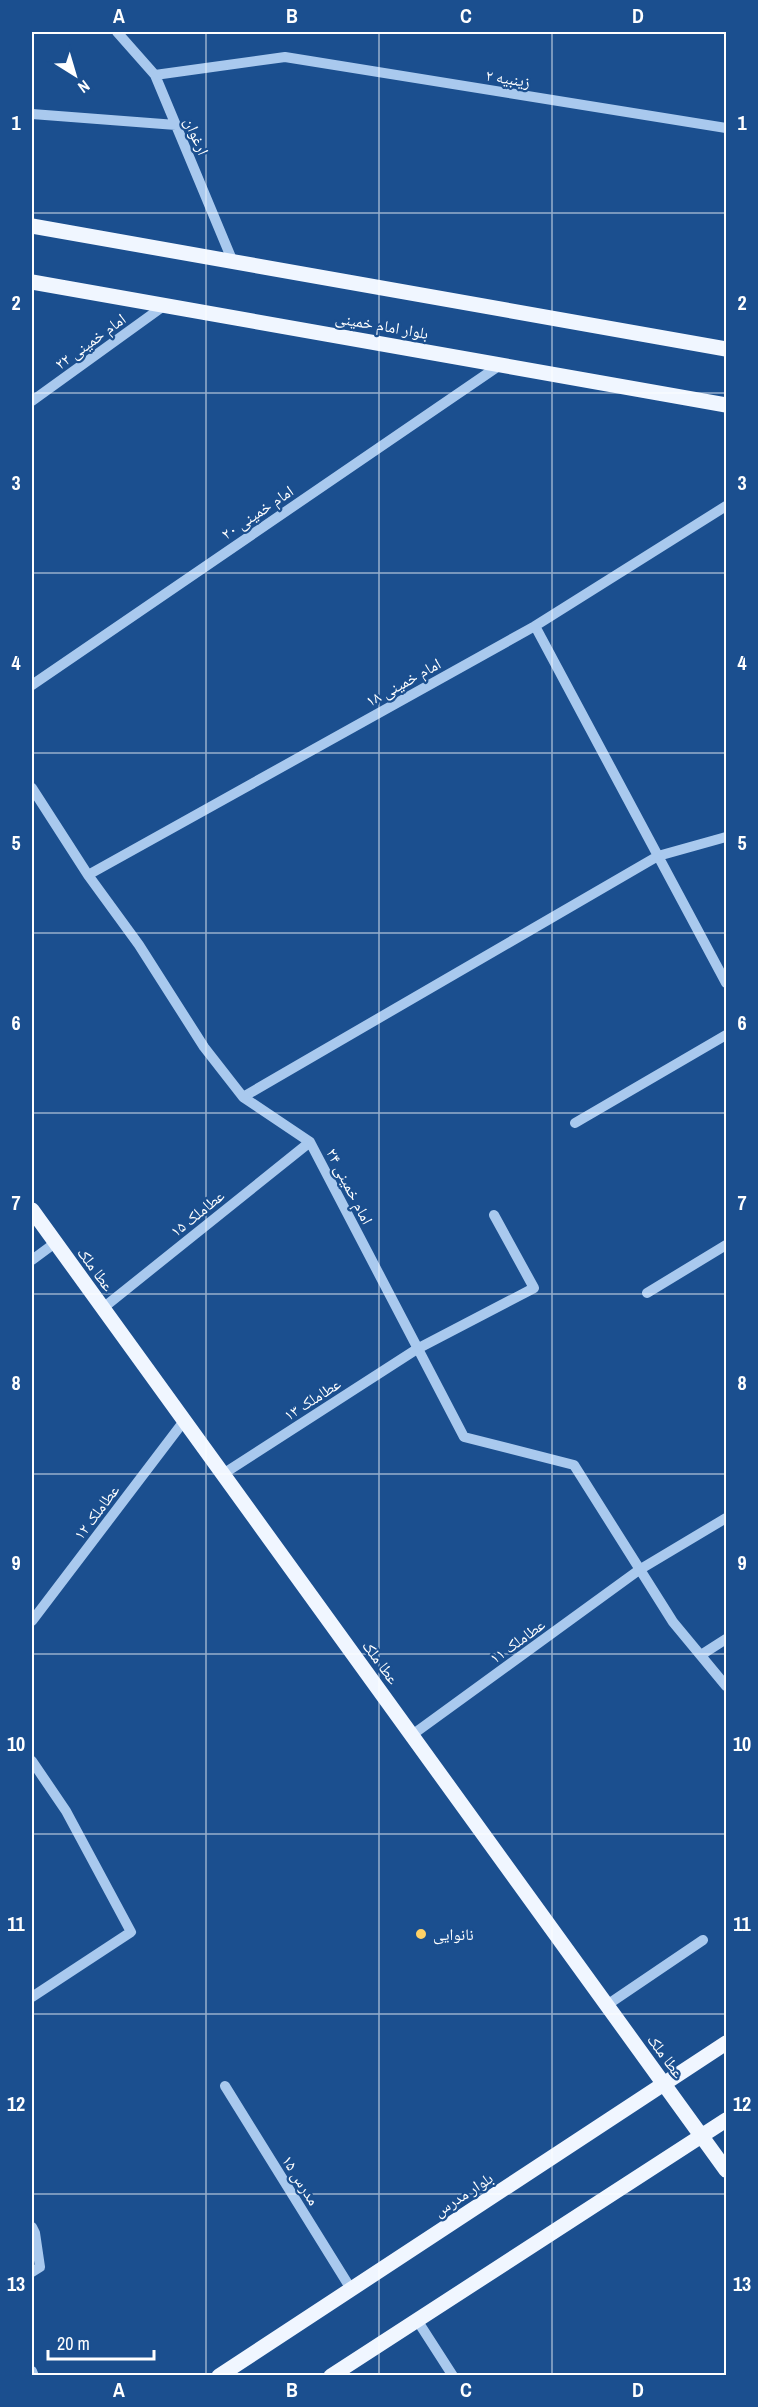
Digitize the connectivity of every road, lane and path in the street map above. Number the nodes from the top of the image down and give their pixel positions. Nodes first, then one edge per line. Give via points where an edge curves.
1 (117, 32) edge
2 (155, 75) junction
3 (32, 114) edge
4 (176, 125) junction
5 (726, 128) edge
6 (32, 226) edge
7 (233, 262) junction
8 (32, 282) edge
9 (165, 304) junction
10 (726, 349) edge
11 (500, 365) junction
12 (32, 401) edge
13 (726, 405) edge
14 (726, 506) edge
15 (535, 626) junction
16 (32, 685) edge
17 (32, 788) edge
18 (36, 804) edge
19 (726, 837) edge
20 (658, 856) junction
21 (88, 874) junction
22 (726, 983) edge
23 (726, 1035) edge
24 (243, 1097) junction
25 (575, 1123) dead end
26 (310, 1142) junction
27 (32, 1210) edge
28 (494, 1215) dead end
29 (55, 1243) junction
30 (726, 1245) edge
31 (32, 1260) edge
32 (647, 1293) dead end
33 (103, 1308) junction
34 (417, 1348) junction
35 (184, 1421) junction
36 (223, 1474) junction
37 (726, 1518) edge
38 (639, 1570) junction
39 (32, 1621) edge
40 (726, 1639) edge
41 (701, 1655) junction
42 (726, 1686) edge
43 (412, 1735) junction
44 (32, 1761) edge
45 (703, 1940) dead end
46 (32, 1997) edge
47 (607, 2005) junction
48 (726, 2043) edge
49 (664, 2084) junction
50 (225, 2086) dead end
51 (726, 2120) edge
52 (701, 2136) junction
53 (726, 2170) edge
54 (32, 2227) edge
55 (32, 2272) edge
56 (351, 2289) junction
57 (417, 2320) junction
58 (32, 2371) edge
59 (34, 2376) edge
60 (219, 2376) edge
61 (331, 2376) edge
62 (453, 2376) edge

1 - 2 street, ارغوان
2 - 4 street, ارغوان
2 - 5 street, زینبیه ۲ via 285,57
3 - 4 street
4 - 7 street, ارغوان
6 - 7 main road
7 - 10 main road
8 - 9 main road, بلوار امام خمینی
9 - 11 main road, بلوار امام خمینی
9 - 12 street, امام خمینی ۲۲
11 - 13 main road, بلوار امام خمینی
11 - 16 street, امام خمینی ۲۰
14 - 15 street, امام خمینی ۱۸
15 - 20 street
15 - 21 street, امام خمینی ۱۸
17 - 18 street, امام خمینی ۲۴
18 - 21 street, امام خمینی ۲۴
19 - 20 street
20 - 22 street
20 - 24 street
21 - 24 street, امام خمینی ۲۴ via 204,1047
23 - 25 street
24 - 26 street, امام خمینی ۲۴
26 - 33 street, عطاملک ۱۵
26 - 34 street, امام خمینی ۲۴
27 - 29 main road, عطا ملک
28 - 34 street, عطاملک ۱۳ via 534,1288
29 - 31 street
29 - 33 main road, عطا ملک
30 - 32 street
33 - 35 main road, عطا ملک
34 - 36 street, عطاملک ۱۳
34 - 38 street, امام خمینی ۲۴ via 464,1437 574,1465
35 - 36 main road, عطا ملک
35 - 39 street, عطاملک ۱۲
36 - 43 main road, عطا ملک
37 - 38 street, عطاملک ۱۱
38 - 41 street, امام خمینی ۲۴ via 673,1622
38 - 43 street, عطاملک ۱۱
40 - 41 street
41 - 42 street, امام خمینی ۲۴
43 - 47 main road, عطا ملک
44 - 46 street via 66,1811 131,1932
45 - 47 street
47 - 49 main road, عطا ملک
48 - 49 main road, بلوار مدرس
49 - 52 main road, عطا ملک
49 - 56 main road, بلوار مدرس
50 - 56 street, مدرس ۱۵
51 - 52 main road
52 - 53 main road, عطا ملک
52 - 57 main road
54 - 55 street via 40,2267
56 - 60 main road, بلوار مدرس
57 - 61 main road
57 - 62 street
58 - 59 street

